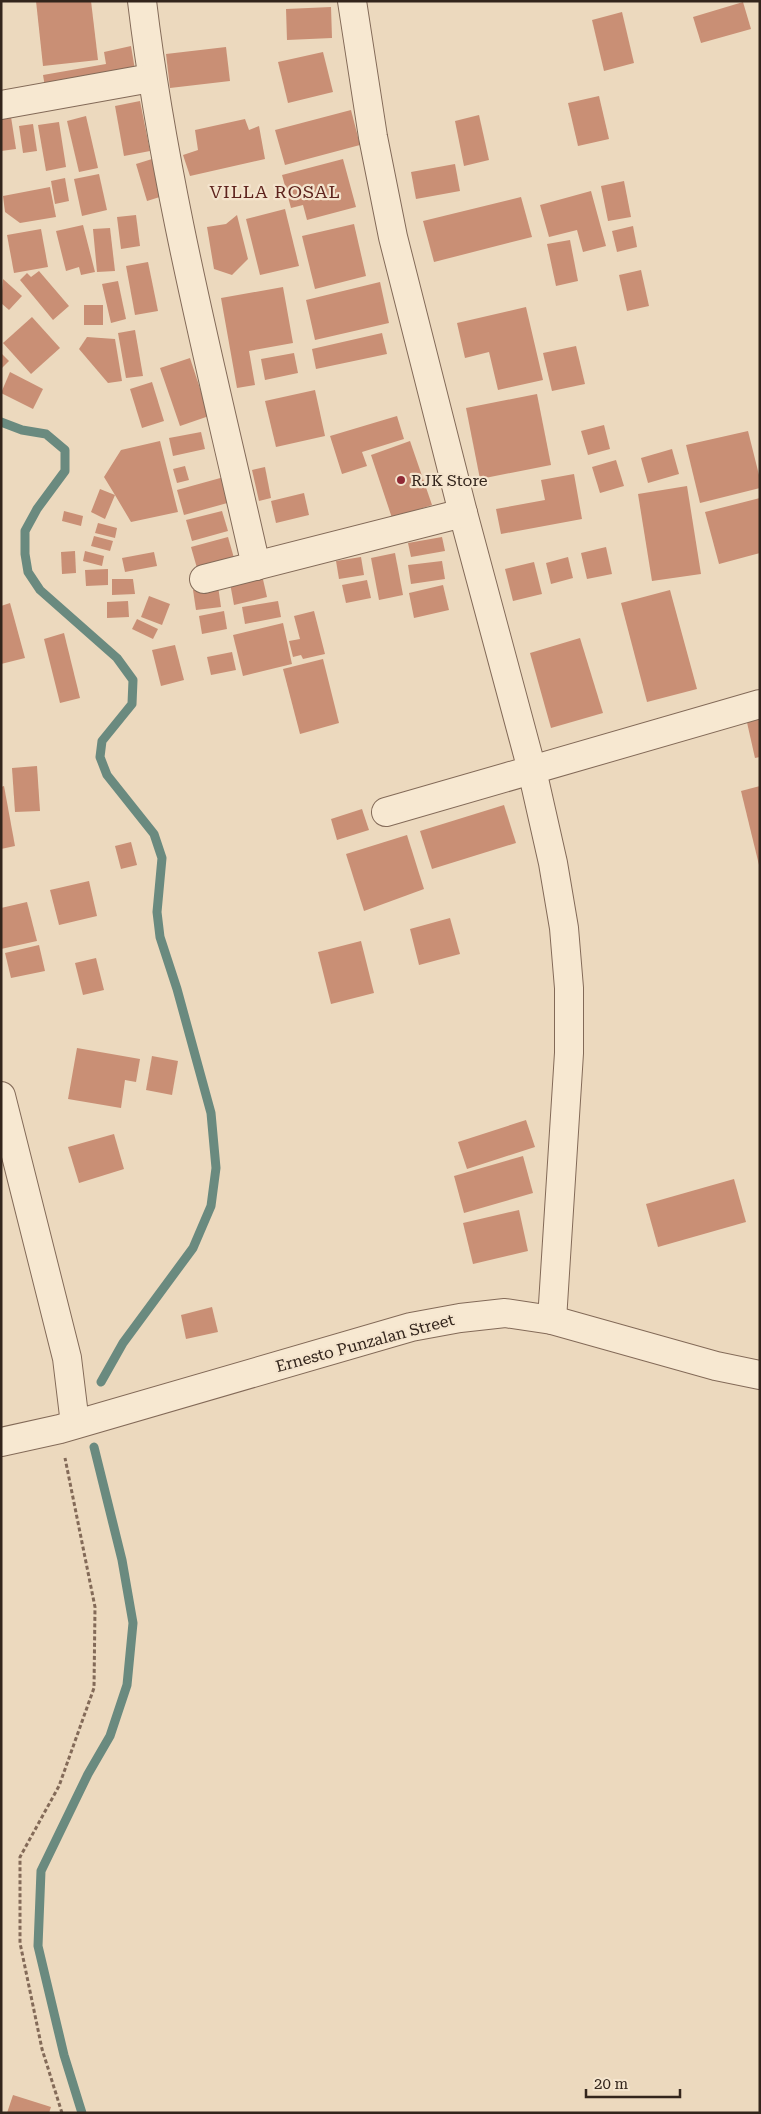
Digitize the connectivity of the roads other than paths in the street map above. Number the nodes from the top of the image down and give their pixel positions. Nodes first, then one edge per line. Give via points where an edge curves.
1 (142, 1) edge
2 (352, 1) edge
3 (151, 78) junction
4 (1, 105) edge
5 (463, 513) junction
6 (256, 566) junction
7 (204, 579) dead end
8 (760, 704) edge
9 (532, 770) junction
10 (386, 812) dead end
11 (1, 1096) edge
12 (552, 1320) junction
13 (760, 1375) edge
14 (68, 1426) junction
15 (1, 1442) edge

1 - 3 street
2 - 5 street via 392,237
3 - 4 street
3 - 6 street via 168,172
5 - 6 street
5 - 9 street
6 - 7 street
8 - 9 street
9 - 10 street
9 - 12 street via 564,928 569,988 569,1053
11 - 14 street via 67,1358
12 - 13 street, Ernesto Punzalan Street via 716,1366
12 - 14 street, Ernesto Punzalan Street via 505,1313 411,1327
14 - 15 street, Ernesto Punzalan Street

